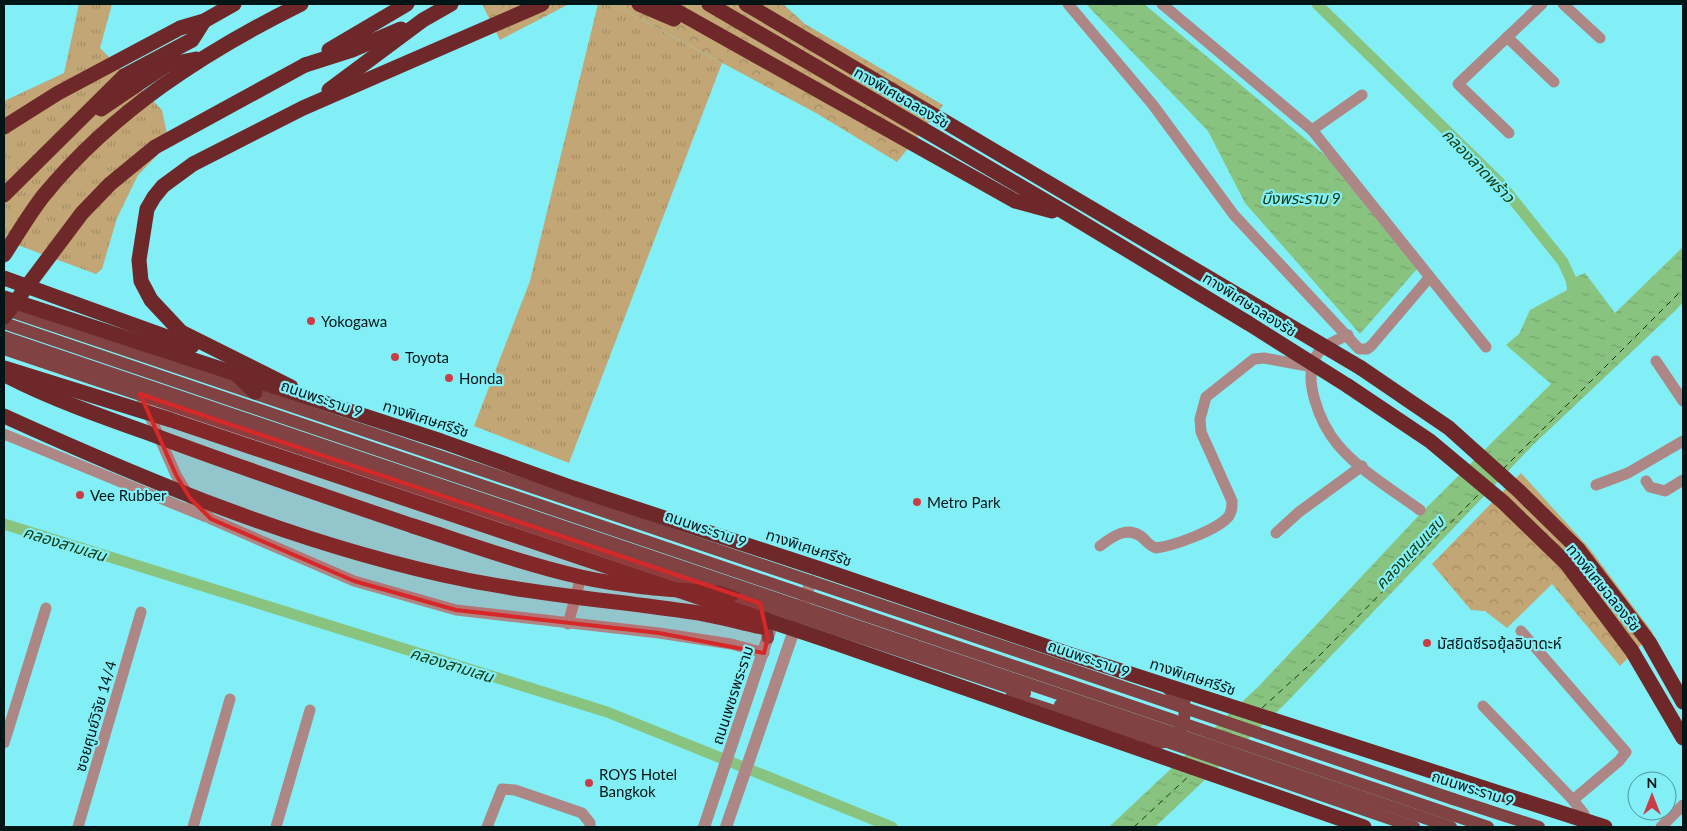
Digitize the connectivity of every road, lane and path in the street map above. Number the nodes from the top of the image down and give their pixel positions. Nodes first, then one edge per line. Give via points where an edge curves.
1 (234, 4) edge
2 (301, 4) edge
3 (407, 4) edge
4 (451, 4) edge
5 (542, 4) edge
6 (639, 4) edge
7 (664, 4) edge
8 (709, 4) edge
9 (746, 4) edge
10 (1068, 4) edge
11 (1162, 4) edge
12 (1542, 4) edge
13 (1563, 4) edge
14 (1175, 8) edge
15 (423, 20) junction
16 (204, 21) junction
17 (1507, 37) junction
18 (1600, 38) dead end
19 (735, 45) junction
20 (202, 58) junction
21 (305, 65) junction
22 (1554, 82) dead end
23 (1362, 95) dead end
24 (303, 108) junction
25 (4, 127) edge
26 (1312, 130) junction
27 (64, 134) junction
28 (1509, 134) dead end
29 (4, 195) edge
30 (1071, 216) junction
31 (4, 255) edge
32 (4, 278) edge
33 (1429, 278) junction
34 (4, 298) edge
35 (4, 309) edge
36 (4, 317) edge
37 (4, 323) edge
38 (1348, 335) junction
39 (4, 337) edge
40 (1486, 347) dead end
41 (4, 349) edge
42 (1656, 360) dead end
43 (1313, 367) junction
44 (4, 368) edge
45 (4, 374) edge
46 (256, 392) junction
47 (140, 394) junction
48 (1683, 400) edge
49 (324, 404) junction
50 (4, 416) edge
51 (4, 434) edge
52 (1683, 441) edge
53 (1362, 466) junction
54 (1683, 480) edge
55 (1646, 481) dead end
56 (1596, 485) dead end
57 (1420, 510) dead end
58 (211, 519) junction
59 (1276, 533) dead end
60 (1100, 546) dead end
61 (789, 573) junction
62 (581, 577) junction
63 (811, 581) junction
64 (732, 594) junction
65 (760, 603) junction
66 (46, 608) dead end
67 (777, 609) junction
68 (141, 612) dead end
69 (799, 616) junction
70 (568, 624) junction
71 (1521, 631) dead end
72 (966, 633) junction
73 (768, 638) junction
74 (832, 642) junction
75 (764, 653) junction
76 (952, 668) junction
77 (230, 699) dead end
78 (1683, 702) edge
79 (1483, 706) dead end
80 (310, 710) dead end
81 (1683, 738) edge
82 (4, 743) edge
83 (1573, 800) junction
84 (1683, 805) edge
85 (728, 823) edge
86 (78, 827) edge
87 (193, 827) edge
88 (276, 827) edge
89 (487, 827) edge
90 (590, 827) edge
91 (704, 827) edge
92 (1364, 827) edge
93 (1414, 827) edge
94 (1451, 827) edge
95 (1488, 827) edge
96 (1540, 827) edge
97 (1583, 827) edge
98 (1605, 827) edge
99 (1661, 827) edge

1 - 16 highway
2 - 20 highway
3 - 21 highway
4 - 15 highway
5 - 24 highway
6 - 19 highway
7 - 19 highway
8 - 30 highway, ทางพิเศษฉลองรัช
9 - 78 highway, ทางพิเศษฉลองรัช, bridge via 1361,368 1449,428 1578,550 1649,642
10 - 38 street via 1153,106 1234,215
11 - 14 street
12 - 17 street
13 - 18 street
14 - 26 street
15 - 21 highway via 352,50
15 - 24 highway
16 - 25 highway via 180,28 58,93
16 - 27 highway via 192,40 124,76
17 - 22 street
17 - 28 street via 1458,84
19 - 30 highway via 1015,201
20 - 27 highway via 166,65
20 - 31 highway via 132,107 88,146 43,197
21 - 36 highway, bridge via 155,147 110,184 82,213
23 - 26 street
24 - 49 highway, bridge via 193,164 163,186 147,210 138,260 141,281 151,300 181,332
26 - 33 street
27 - 29 highway
30 - 81 highway, ทางพิเศษฉลองรัช, bridge via 1348,386 1430,441 1503,502 1566,563 1627,643
32 - 46 highway via 195,348 229,368
33 - 38 street via 1368,348 1358,349
33 - 40 street
34 - 49 highway, ทางพิเศษศรีรัช, bridge
35 - 46 main road, ถนนพระราม 9
37 - 95 main road, ถนนพระราม 9, bridge
38 - 43 street via 1322,349
39 - 94 main road, bridge
41 - 47 main road
42 - 48 street
43 - 53 street via 1313,390 1323,421 1339,447
43 - 60 street via 1254,359 1206,397 1201,414 1201,432 1232,501 1228,518 1171,546 1156,548 1128,532 1119,533
44 - 74 highway, bridge via 171,420
45 - 62 highway, bridge via 30,388 246,470 505,556
46 - 61 main road, ถนนพระราม 9
47 - 58 street via 176,475 190,498
47 - 64 main road
49 - 98 highway, ทางพิเศษศรีรัช, bridge via 1072,655
50 - 74 highway, bridge via 164,485 328,546 467,580 694,612
51 - 58 street
52 - 56 street via 1628,473
53 - 57 street
53 - 59 street
54 - 55 street via 1665,491 1650,487
58 - 70 street via 354,581 456,610
61 - 63 main road, ถนนพระราม 9
61 - 67 street, ถนนเพชรพระราม
62 - 64 highway via 662,589
62 - 70 street
63 - 69 street
63 - 72 main road, ถนนพระราม 9
64 - 65 main road
65 - 67 main road
65 - 73 main road
66 - 82 street
67 - 69 main road
67 - 73 street, ถนนเพชรพระราม
68 - 86 street, ซอยศูนย์วิจัย 14/4
69 - 76 main road
69 - 85 street
70 - 75 street via 668,634
71 - 83 street via 1626,752
72 - 76 main road via 1014,638 1175,692 1184,700 1186,714 1182,730 1174,740 1155,744 1000,693
72 - 96 main road, ถนนพระราม 9, bridge
73 - 75 street, ถนนเพชรพระราม
74 - 92 highway
75 - 91 street, ถนนเพชรพระราม
76 - 93 main road, bridge
77 - 87 street
79 - 83 street
80 - 88 street
83 - 97 street via 1584,814
84 - 99 street
89 - 90 street via 502,789 515,790 582,813

